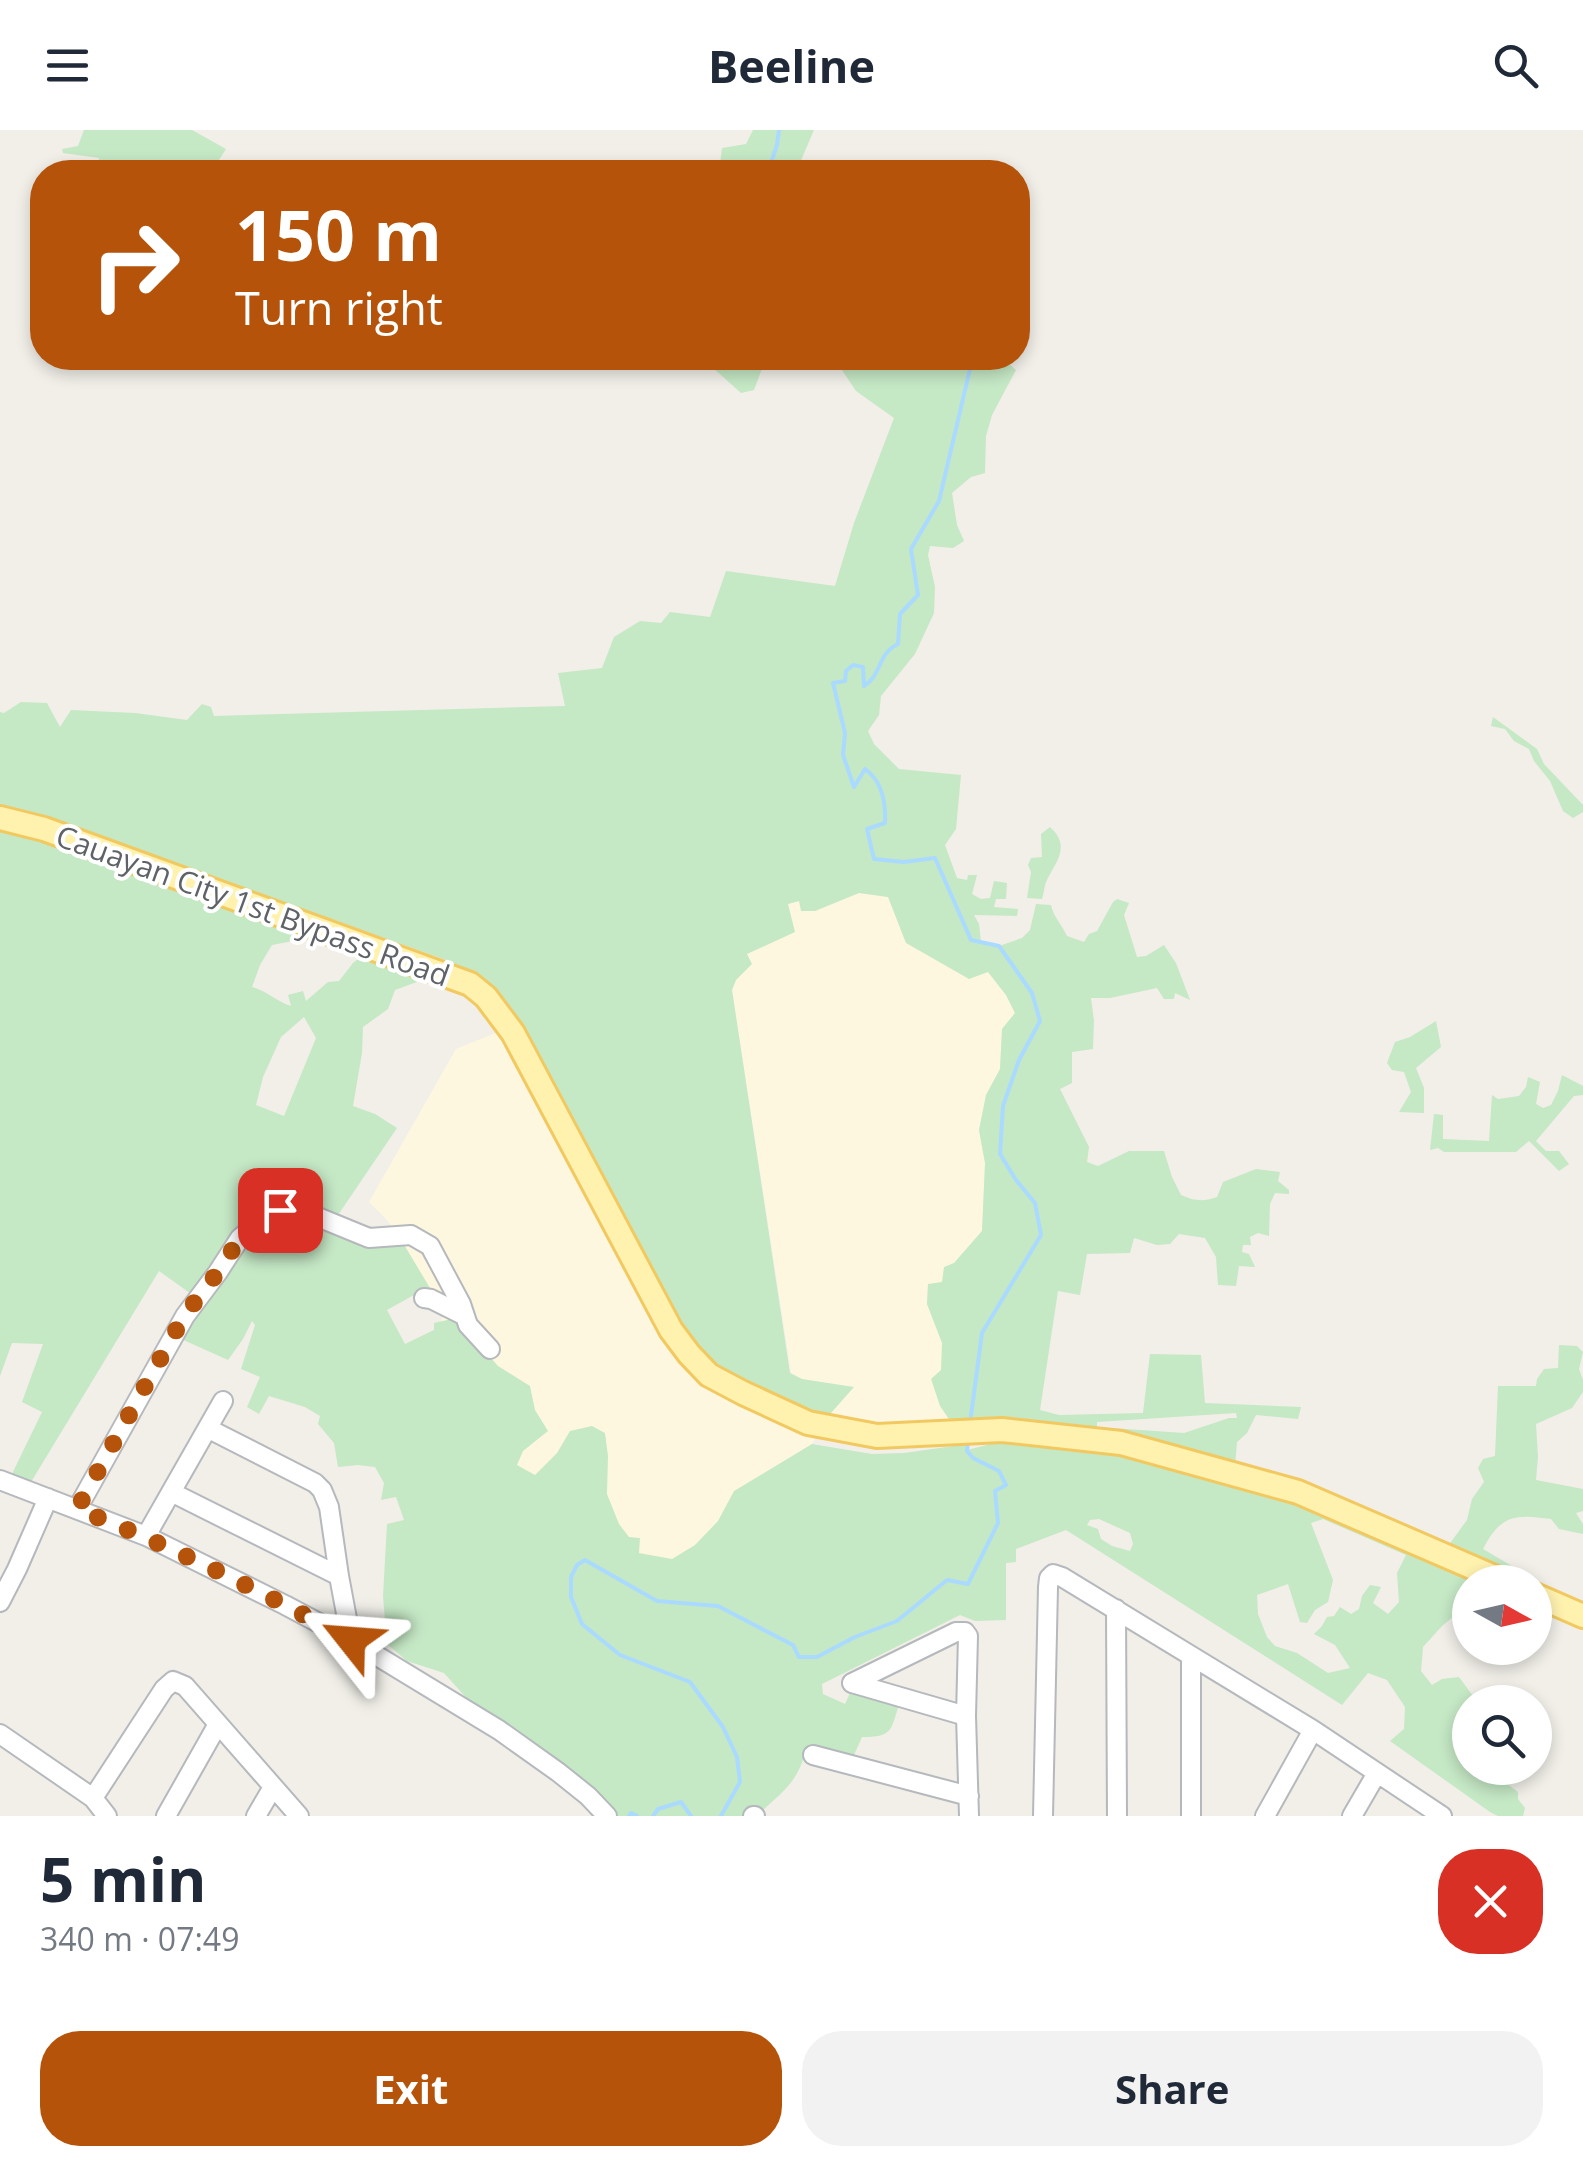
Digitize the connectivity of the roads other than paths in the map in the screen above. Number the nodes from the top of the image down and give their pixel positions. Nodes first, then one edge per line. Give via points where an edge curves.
1 (0, 818) edge
2 (424, 1298) dead end
3 (465, 1316) junction
4 (490, 1349) dead end
5 (223, 1402) dead end
6 (209, 1429) junction
7 (0, 1480) edge
8 (171, 1492) junction
9 (48, 1498) junction
10 (77, 1509) junction
11 (146, 1536) junction
12 (1467, 1565) edge
13 (338, 1576) junction
14 (0, 1602) edge
15 (1552, 1602) edge
16 (1116, 1609) junction
17 (1583, 1616) edge
18 (351, 1640) junction
19 (1191, 1657) junction
20 (966, 1716) junction
21 (218, 1724) junction
22 (1313, 1730) junction
23 (3, 1743) edge
24 (813, 1755) dead end
25 (1377, 1773) junction
26 (273, 1787) junction
27 (969, 1796) junction
28 (93, 1798) junction
29 (1438, 1815) edge
30 (107, 1816) edge
31 (166, 1816) edge
32 (256, 1816) edge
33 (300, 1816) edge
34 (607, 1816) edge
35 (969, 1816) edge
36 (1043, 1816) edge
37 (1117, 1816) edge
38 (1191, 1816) edge
39 (1265, 1816) edge
40 (1352, 1816) edge

1 - 12 main road, Cauayan City 1st Bypass Road via 470,984 513,1033 672,1330 709,1375 743,1394 808,1423 877,1436 1002,1430 1122,1443 1314,1498
2 - 3 street
3 - 4 street
3 - 10 street via 430,1246 411,1235 369,1238 303,1211 268,1214 240,1238 184,1316
5 - 6 street
6 - 8 street
6 - 13 street via 322,1490
7 - 9 street
8 - 11 street
8 - 13 street
9 - 10 street
9 - 14 street
10 - 11 street
11 - 18 street
13 - 18 street
15 - 17 main road
16 - 19 street
16 - 36 street via 1057,1574 1049,1578
16 - 37 street
18 - 34 street via 498,1730
19 - 22 street
19 - 38 street
20 - 20 street via 871,1688 852,1683 960,1631 969,1642
20 - 27 street
21 - 26 street
21 - 28 street via 186,1686 169,1683
21 - 31 street
22 - 25 street
22 - 39 street
23 - 28 street
24 - 27 street
25 - 29 street
25 - 40 street
26 - 32 street
26 - 33 street
27 - 35 street
28 - 30 street

